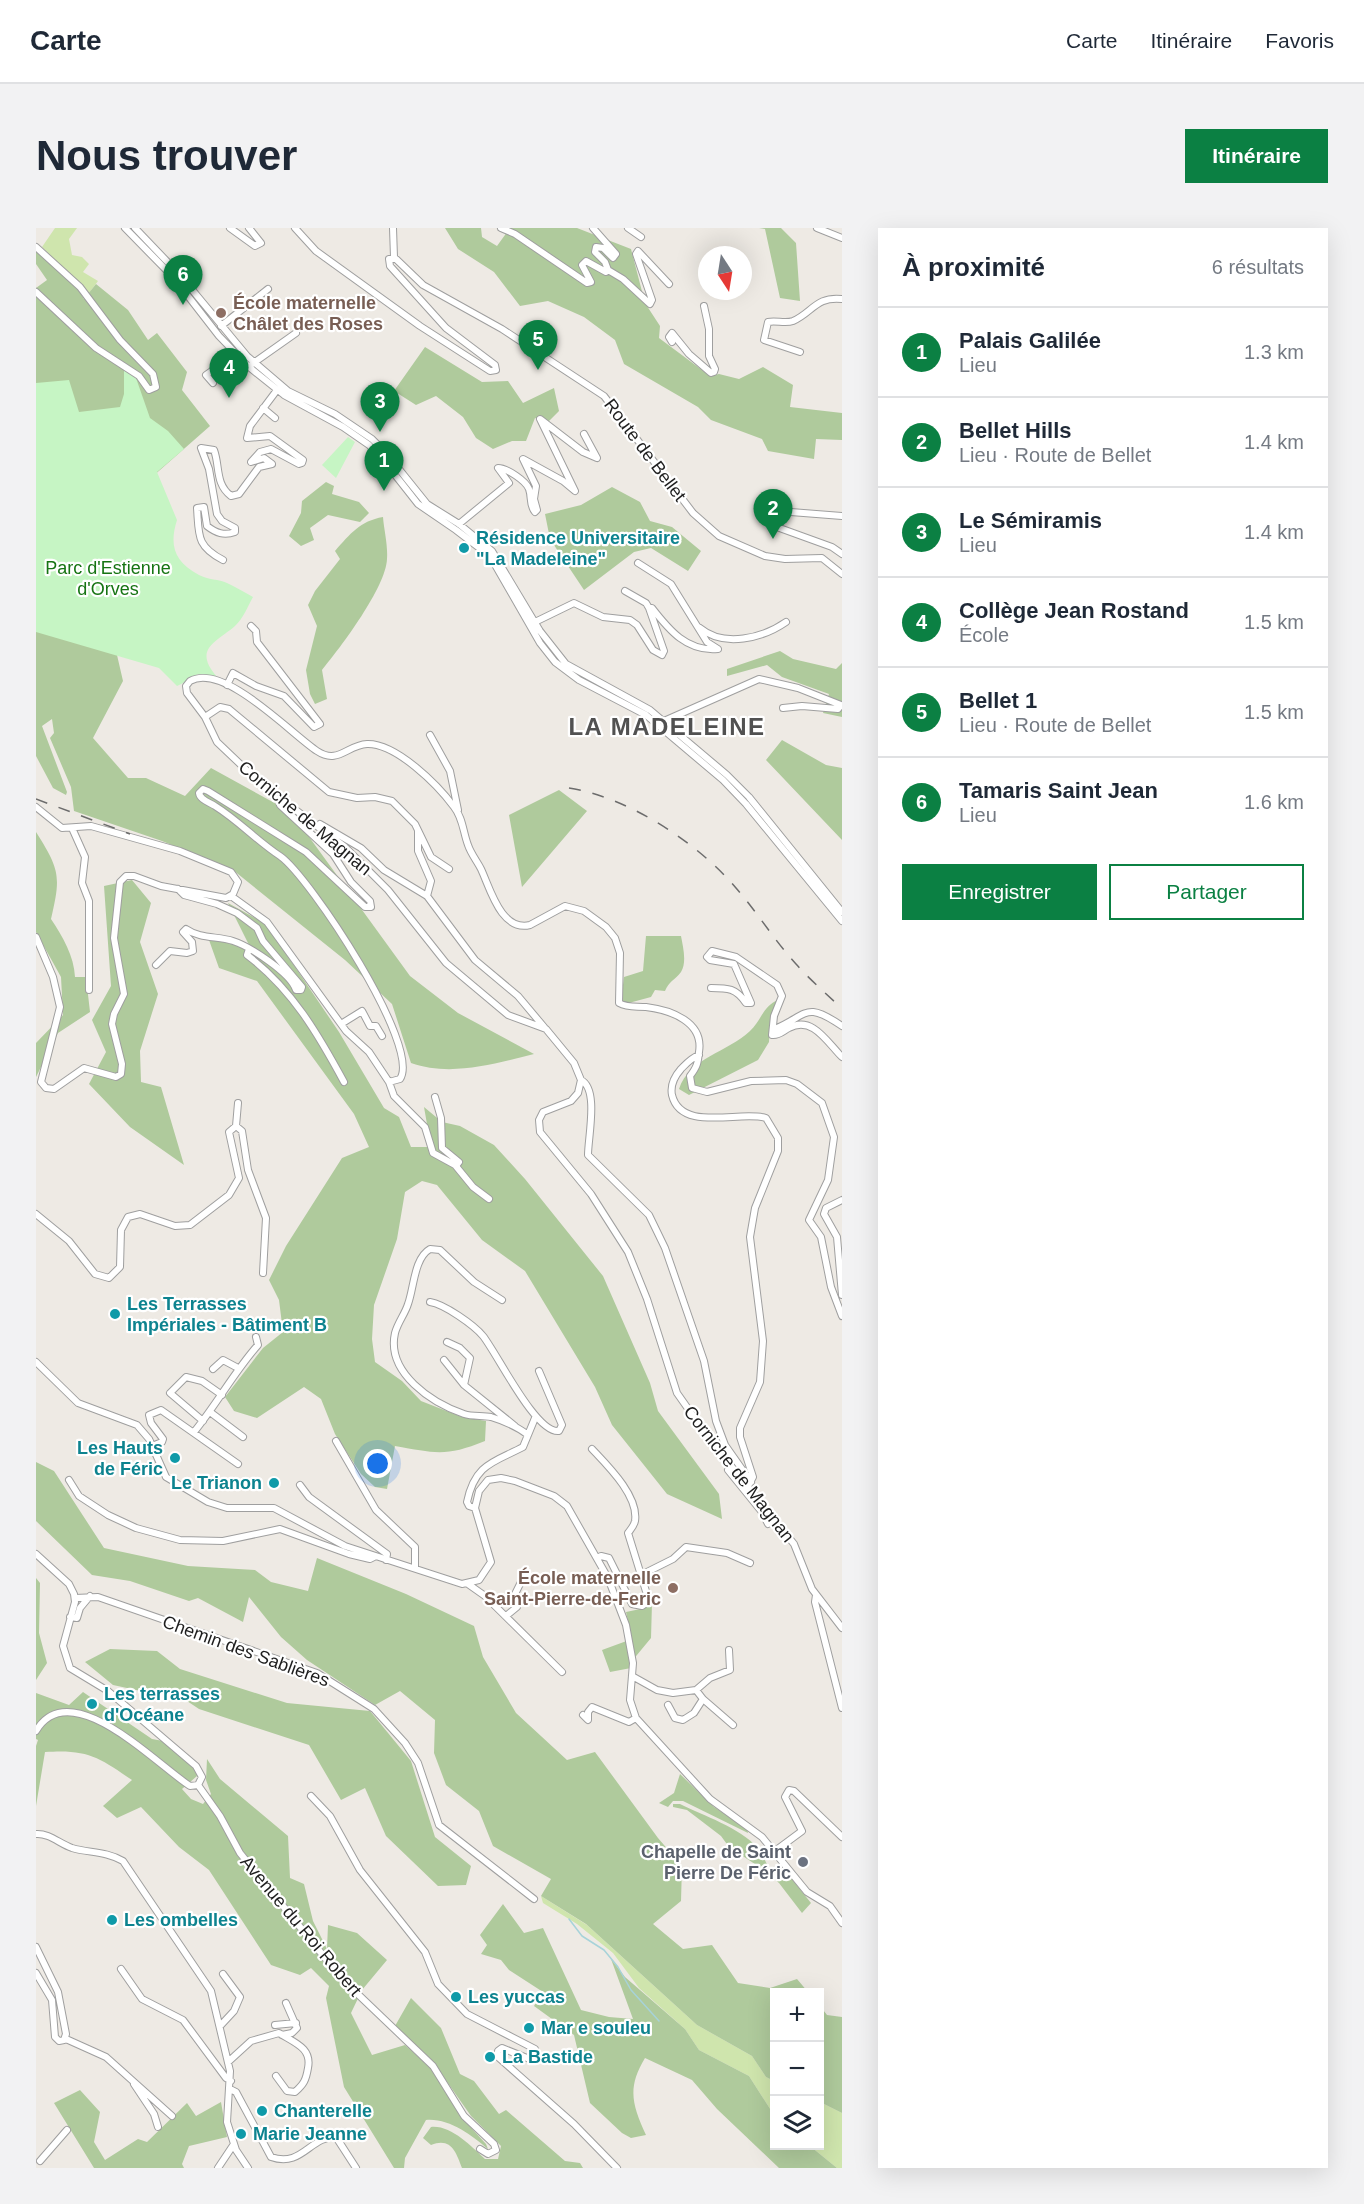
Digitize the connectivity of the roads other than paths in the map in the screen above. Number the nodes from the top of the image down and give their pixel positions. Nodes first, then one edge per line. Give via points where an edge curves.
1 (125, 228) edge
2 (135, 228) edge
3 (230, 228) edge
4 (249, 228) edge
5 (295, 228) edge
6 (393, 228) edge
7 (501, 228) edge
8 (522, 228) edge
9 (593, 228) edge
10 (628, 228) edge
11 (817, 228) edge
12 (515, 234) junction
13 (641, 237) dead end
14 (842, 238) edge
15 (36, 247) edge
16 (394, 257) junction
17 (608, 270) junction
18 (669, 284) dead end
19 (268, 289) dead end
20 (36, 292) edge
21 (842, 299) edge
22 (704, 306) dead end
23 (221, 326) junction
24 (296, 333) dead end
25 (672, 342) dead end
26 (800, 352) dead end
27 (235, 355) junction
28 (251, 364) junction
29 (213, 383) dead end
30 (277, 390) junction
31 (263, 408) junction
32 (275, 418) dead end
33 (584, 434) dead end
34 (842, 516) edge
35 (459, 524) junction
36 (842, 554) edge
37 (222, 560) dead end
38 (638, 563) dead end
39 (842, 574) edge
40 (625, 591) dead end
41 (649, 608) junction
42 (534, 622) junction
43 (786, 622) dead end
44 (696, 625) junction
45 (251, 626) dead end
46 (227, 685) junction
47 (783, 708) dead end
48 (205, 717) junction
49 (664, 721) junction
50 (430, 735) dead end
51 (279, 801) junction
52 (36, 807) edge
53 (457, 811) junction
54 (317, 825) junction
55 (72, 828) junction
56 (418, 830) junction
57 (449, 869) dead end
58 (178, 889) junction
59 (231, 896) junction
60 (427, 896) junction
61 (842, 912) edge
62 (842, 921) edge
63 (36, 937) edge
64 (249, 950) junction
65 (156, 965) dead end
66 (711, 988) dead end
67 (89, 990) dead end
68 (341, 1024) junction
69 (842, 1026) edge
70 (544, 1027) junction
71 (774, 1029) junction
72 (382, 1036) dead end
73 (699, 1054) junction
74 (842, 1057) edge
75 (581, 1080) junction
76 (344, 1082) dead end
77 (389, 1082) junction
78 (435, 1097) dead end
79 (238, 1103) dead end
80 (236, 1126) junction
81 (456, 1166) junction
82 (489, 1199) dead end
83 (842, 1200) edge
84 (36, 1214) edge
85 (263, 1273) dead end
86 (842, 1295) edge
87 (502, 1300) dead end
88 (430, 1302) dead end
89 (842, 1316) edge
90 (256, 1337) dead end
91 (447, 1342) dead end
92 (444, 1360) dead end
93 (36, 1362) edge
94 (238, 1368) junction
95 (213, 1369) dead end
96 (539, 1371) dead end
97 (464, 1385) junction
98 (222, 1395) junction
99 (210, 1412) junction
100 (535, 1418) junction
101 (203, 1421) junction
102 (516, 1426) junction
103 (194, 1432) junction
104 (528, 1436) junction
105 (243, 1437) dead end
106 (336, 1441) dead end
107 (152, 1446) junction
108 (592, 1449) dead end
109 (238, 1464) dead end
110 (728, 1470) dead end
111 (69, 1480) dead end
112 (750, 1484) junction
113 (300, 1485) dead end
114 (475, 1508) junction
115 (776, 1519) junction
116 (36, 1554) edge
117 (375, 1557) junction
118 (597, 1558) junction
119 (386, 1560) junction
120 (750, 1563) dead end
121 (415, 1568) junction
122 (525, 1574) dead end
123 (643, 1574) junction
124 (468, 1584) junction
125 (816, 1595) junction
126 (90, 1596) junction
127 (75, 1598) junction
128 (506, 1616) junction
129 (70, 1617) junction
130 (842, 1628) edge
131 (729, 1650) dead end
132 (562, 1672) dead end
133 (633, 1676) junction
134 (696, 1690) junction
135 (703, 1699) junction
136 (668, 1705) dead end
137 (842, 1708) edge
138 (583, 1715) dead end
139 (636, 1718) junction
140 (733, 1725) dead end
141 (36, 1731) edge
142 (198, 1785) junction
143 (310, 1796) dead end
144 (36, 1834) edge
145 (842, 1837) edge
146 (775, 1851) junction
147 (534, 1899) dead end
148 (842, 1923) edge
149 (36, 1947) edge
150 (121, 1969) dead end
151 (36, 1973) edge
152 (223, 1974) dead end
153 (286, 2003) dead end
154 (296, 2023) junction
155 (221, 2025) junction
156 (275, 2025) dead end
157 (282, 2035) junction
158 (66, 2039) junction
159 (228, 2062) junction
160 (276, 2076) dead end
161 (133, 2081) junction
162 (231, 2081) junction
163 (230, 2089) junction
164 (172, 2116) dead end
165 (158, 2127) dead end
166 (67, 2130) dead end
167 (234, 2144) junction
168 (480, 2149) dead end
169 (295, 2160) junction
170 (38, 2162) edge
171 (218, 2168) edge
172 (248, 2168) edge
173 (299, 2168) edge
174 (356, 2168) edge
175 (617, 2168) edge

1 - 27 street via 174,278
2 - 23 street
3 - 4 street via 255,246 261,243
5 - 16 street via 309,246 396,309 495,372 493,362 446,328 413,292 389,263
6 - 16 street
7 - 12 street
8 - 12 street
9 - 17 street via 616,254 613,258 596,247
10 - 13 street
11 - 14 street
12 - 17 street via 586,283 591,279 582,266 586,261
15 - 20 street via 80,287 120,340 153,374 156,387 146,389 139,376 96,348
16 - 39 street, Route de Bellet via 423,285 502,329 604,396 693,513 719,537 765,556 822,558
17 - 18 street via 650,304 638,251
19 - 23 street
21 - 26 street via 815,304 793,321 768,322 764,340
22 - 25 street via 714,372 711,374 689,354 672,333
23 - 28 street
24 - 28 street
27 - 28 street
27 - 29 street via 206,375
28 - 30 street
28 - 35 street via 288,391 340,417 372,439 423,501
30 - 31 street
30 - 62 street via 369,445 418,504 490,556 532,631 555,662 579,680 646,715 723,780
31 - 32 street
31 - 37 street via 246,433 247,438 270,435 303,460 299,464 271,449 260,452 251,462 264,458 272,464 260,467 239,494 231,496 216,473 214,450 201,448 217,514 235,532 213,531 207,526 204,507 200,507 197,535 211,554
33 - 35 street via 597,458 540,419 575,491 523,459 536,486 537,510 532,510 529,489 498,468 509,483
34 - 36 street via 778,511 770,518 774,526
35 - 42 street via 498,557
38 - 44 street via 671,584
40 - 41 street
41 - 42 street via 662,655 653,650 630,620 603,617 574,603
41 - 44 street via 682,640 698,649 718,649 707,642
42 - 49 street via 549,645 574,670
43 - 44 street via 772,632 738,640 708,634
45 - 46 street via 257,642 320,724 314,727 284,696 256,687 233,673
46 - 48 street, Corniche de Magnan via 200,678 188,683 187,693
46 - 53 street, Corniche de Magnan via 266,708 323,754 337,757 357,746 372,744 397,754
47 - 49 street via 802,705 838,709 841,705 798,688 759,680
48 - 51 street, Corniche de Magnan via 217,742
48 - 56 street via 220,707 229,709 329,792 392,801
49 - 61 street via 748,797
50 - 53 street via 450,771
51 - 54 street, Corniche de Magnan
51 - 77 street via 333,854 371,907 365,907 299,848 208,790 199,792 201,798 282,858 330,914 394,1029 404,1071 400,1079
52 - 55 street via 57,826
53 - 73 street, Corniche de Magnan via 489,893 513,923 524,927 565,906 596,919 611,932 618,945 619,1003 682,1018 700,1036
54 - 60 street via 322,824 361,848 384,870
54 - 70 street, Corniche de Magnan via 388,890 446,963 508,1015
55 - 59 street via 96,827 180,851 231,872 238,882
55 - 67 street via 85,857 82,883 89,901
56 - 57 street via 431,857
56 - 60 street via 418,851 430,881
58 - 59 street
58 - 63 street via 134,876 126,876 120,882 114,938 125,990 112,1019 122,1064 121,1074 116,1077 89,1067 76,1071 54,1089 41,1082 60,1007 53,977
58 - 64 street via 184,895 237,913 257,928 301,990 296,990 292,981
59 - 68 street via 267,922
60 - 70 street via 474,960 518,996
64 - 65 street via 234,941 186,929 183,932 192,942 193,951 170,951
64 - 76 street via 248,955 303,1011
66 - 71 street via 737,991 746,1003 751,1003 736,966 707,959 712,951 736,957 763,973 782,992
68 - 72 street via 362,1011 370,1026 376,1026
68 - 77 street via 375,1059
69 - 71 street via 823,1013 808,1011
70 - 75 street via 575,1064
71 - 74 street via 772,1033 776,1036 794,1025 812,1026
73 - 89 street via 699,1064 688,1081 696,1090 707,1092 751,1082 786,1080 818,1098 825,1108 834,1131 830,1174 809,1220 821,1237 831,1287
73 - 112 street via 672,1082 672,1096 679,1107 709,1118 766,1118 778,1138 778,1151 755,1208 750,1237 763,1341 760,1382 740,1434 742,1451 753,1477
75 - 112 street via 587,1083 591,1098 588,1155 649,1215 665,1248 704,1361 725,1445
75 - 112 street, Corniche de Magnan via 571,1101 548,1109 541,1116 540,1132 591,1194 628,1252 677,1393 705,1433
77 - 81 street via 394,1096 425,1127 433,1153
78 - 81 street via 441,1118 442,1148 457,1158
79 - 80 street
80 - 84 street via 229,1132 239,1172 234,1190 190,1225 175,1226 140,1214 128,1217 121,1230 120,1268 109,1278 95,1274 69,1241
80 - 85 street via 242,1131 248,1170 266,1218
81 - 82 street
83 - 86 street via 826,1208 824,1214 837,1237
87 - 102 street via 474,1282 440,1250 430,1249 416,1273 394,1344 405,1373 426,1395 465,1414 492,1417
88 - 100 street via 446,1306 482,1335
90 - 94 street via 258,1345
91 - 97 street via 470,1358
92 - 97 street
93 - 107 street via 78,1402 137,1425
94 - 95 street via 223,1360
94 - 98 street
96 - 100 street via 562,1428 552,1431
97 - 102 street
98 - 99 street
98 - 101 street via 202,1381 186,1377 170,1393
99 - 101 street
99 - 105 street
100 - 104 street
101 - 103 street
102 - 104 street
103 - 107 street via 157,1409 150,1412 149,1420 163,1439
103 - 109 street
104 - 114 street via 524,1447 492,1460 476,1477 467,1502
106 - 121 street via 376,1510 415,1547
107 - 117 street via 166,1477 208,1502 227,1508 274,1508 325,1537
108 - 123 street via 623,1483 635,1515 628,1533
110 - 115 street via 768,1524
111 - 117 street via 79,1496 108,1515 136,1528 180,1540 223,1541 280,1529 349,1554
112 - 115 street, Corniche de Magnan
113 - 119 street via 309,1497 387,1554
114 - 118 street via 479,1491 488,1480 496,1478 554,1496 573,1514
114 - 124 street via 491,1562 484,1576
115 - 125 street, Corniche de Magnan via 796,1548
116 - 127 street via 69,1584
117 - 119 street
118 - 123 street via 609,1558 632,1604 637,1606 650,1601
118 - 133 street via 626,1625
119 - 121 street
120 - 123 street via 727,1553 686,1547 673,1559
121 - 124 street
122 - 128 street via 515,1594 517,1607
124 - 128 street
125 - 130 street, Corniche de Magnan
125 - 137 street
126 - 127 street, Chemin des Sablières
126 - 129 street via 77,1618
126 - 147 street, Chemin des Sablières via 317,1673 374,1709 418,1763 439,1825
127 - 129 street
128 - 132 street
129 - 142 street via 63,1646 70,1668 108,1690 196,1766 202,1777
131 - 134 street via 730,1670 710,1678
133 - 134 street via 657,1690
133 - 139 street via 630,1700
134 - 135 street
135 - 136 street via 694,1713 683,1720 675,1718
135 - 140 street
138 - 139 street via 588,1720 592,1707 629,1722
139 - 146 street via 710,1799 753,1829
141 - 142 street via 56,1714 76,1712 119,1732 190,1786
142 - 168 street, Avenue du Roi Robert via 240,1853 343,1980 433,2066 464,2116 496,2150 489,2154
143 - 175 street via 330,1816 355,1863 425,1952 433,1976 457,2006 535,2049 537,2056 532,2060 502,2048 498,2057
144 - 155 street via 123,1861 206,1982
145 - 146 street via 789,1790 784,1797 802,1831
146 - 148 street via 807,1892 830,1906
149 - 158 street via 58,1992
150 - 162 street via 142,1999 183,2020
151 - 158 street via 52,2000 55,2037 59,2041
152 - 155 street via 240,1997
153 - 154 street
154 - 156 street
154 - 157 street via 292,2033
155 - 159 street
157 - 159 street via 270,2033 251,2041
157 - 160 street via 308,2051 310,2058 306,2083 295,2092 287,2091
158 - 161 street via 106,2057
159 - 162 street
161 - 164 street
161 - 165 street
162 - 163 street
163 - 167 street via 226,2117
163 - 169 street via 236,2092 271,2157
166 - 170 street
167 - 171 street
167 - 172 street
169 - 173 street
169 - 174 street via 326,2139 336,2137

